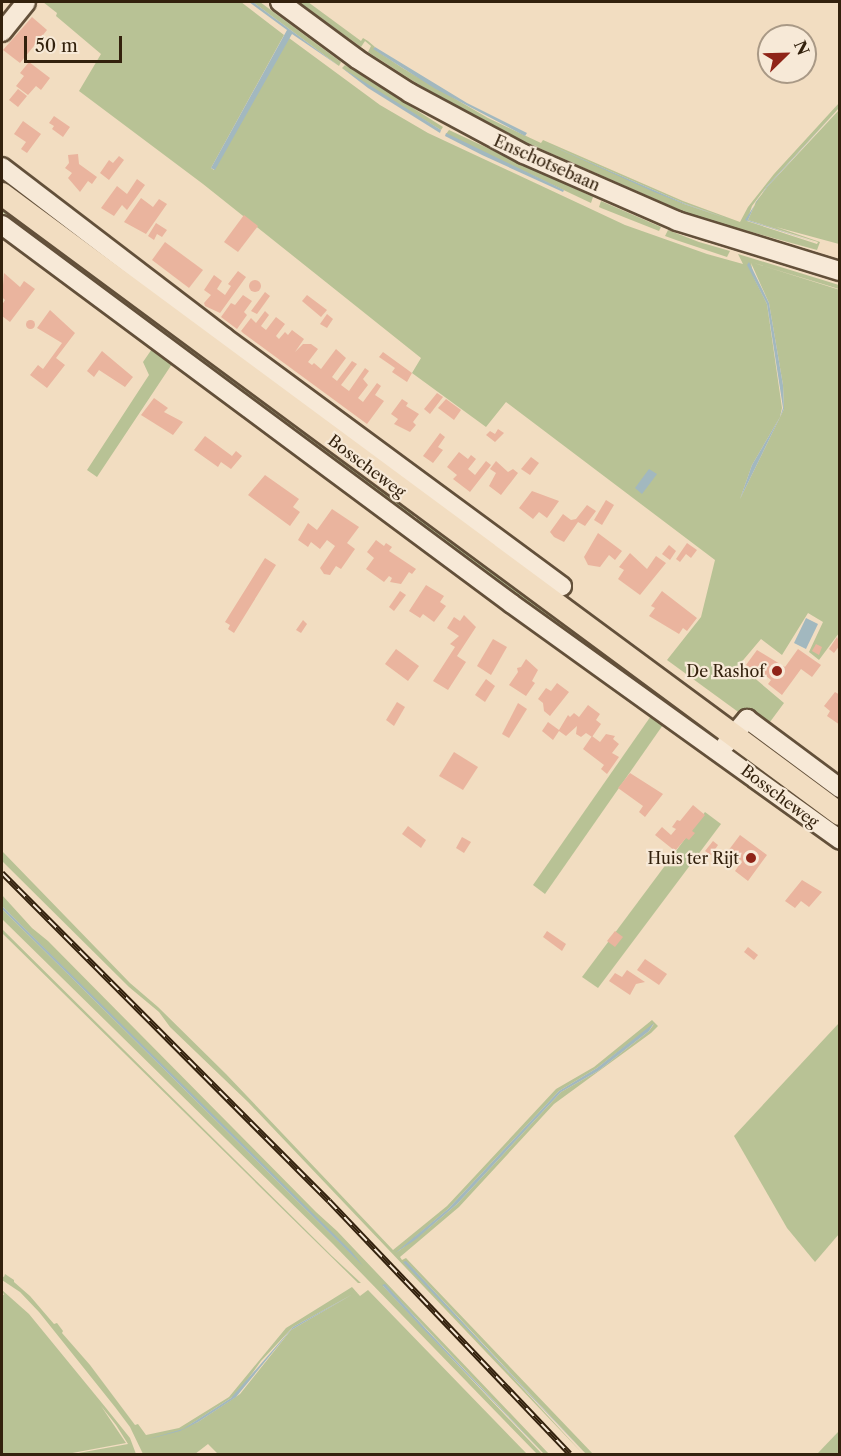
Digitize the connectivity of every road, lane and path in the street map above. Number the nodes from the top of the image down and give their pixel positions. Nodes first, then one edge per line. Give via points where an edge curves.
1 (26, 2) edge
2 (280, 2) edge
3 (2, 32) edge
4 (2, 167) edge
5 (2, 194) edge
6 (2, 225) edge
7 (840, 271) edge
8 (442, 509) junction
9 (562, 586) dead end
10 (727, 743) junction
11 (840, 788) edge
12 (840, 814) edge
13 (840, 840) edge

1 - 3 street
2 - 7 street, Enschotsebaan via 410,93 524,154 677,221
4 - 8 street, Bosscheweg
5 - 8 main road, Bosscheweg
6 - 10 street, Bosscheweg via 503,597
8 - 9 street, Bosscheweg
8 - 10 main road, Bosscheweg
10 - 11 street via 747,719
10 - 12 main road, Bosscheweg
10 - 13 street, Bosscheweg

